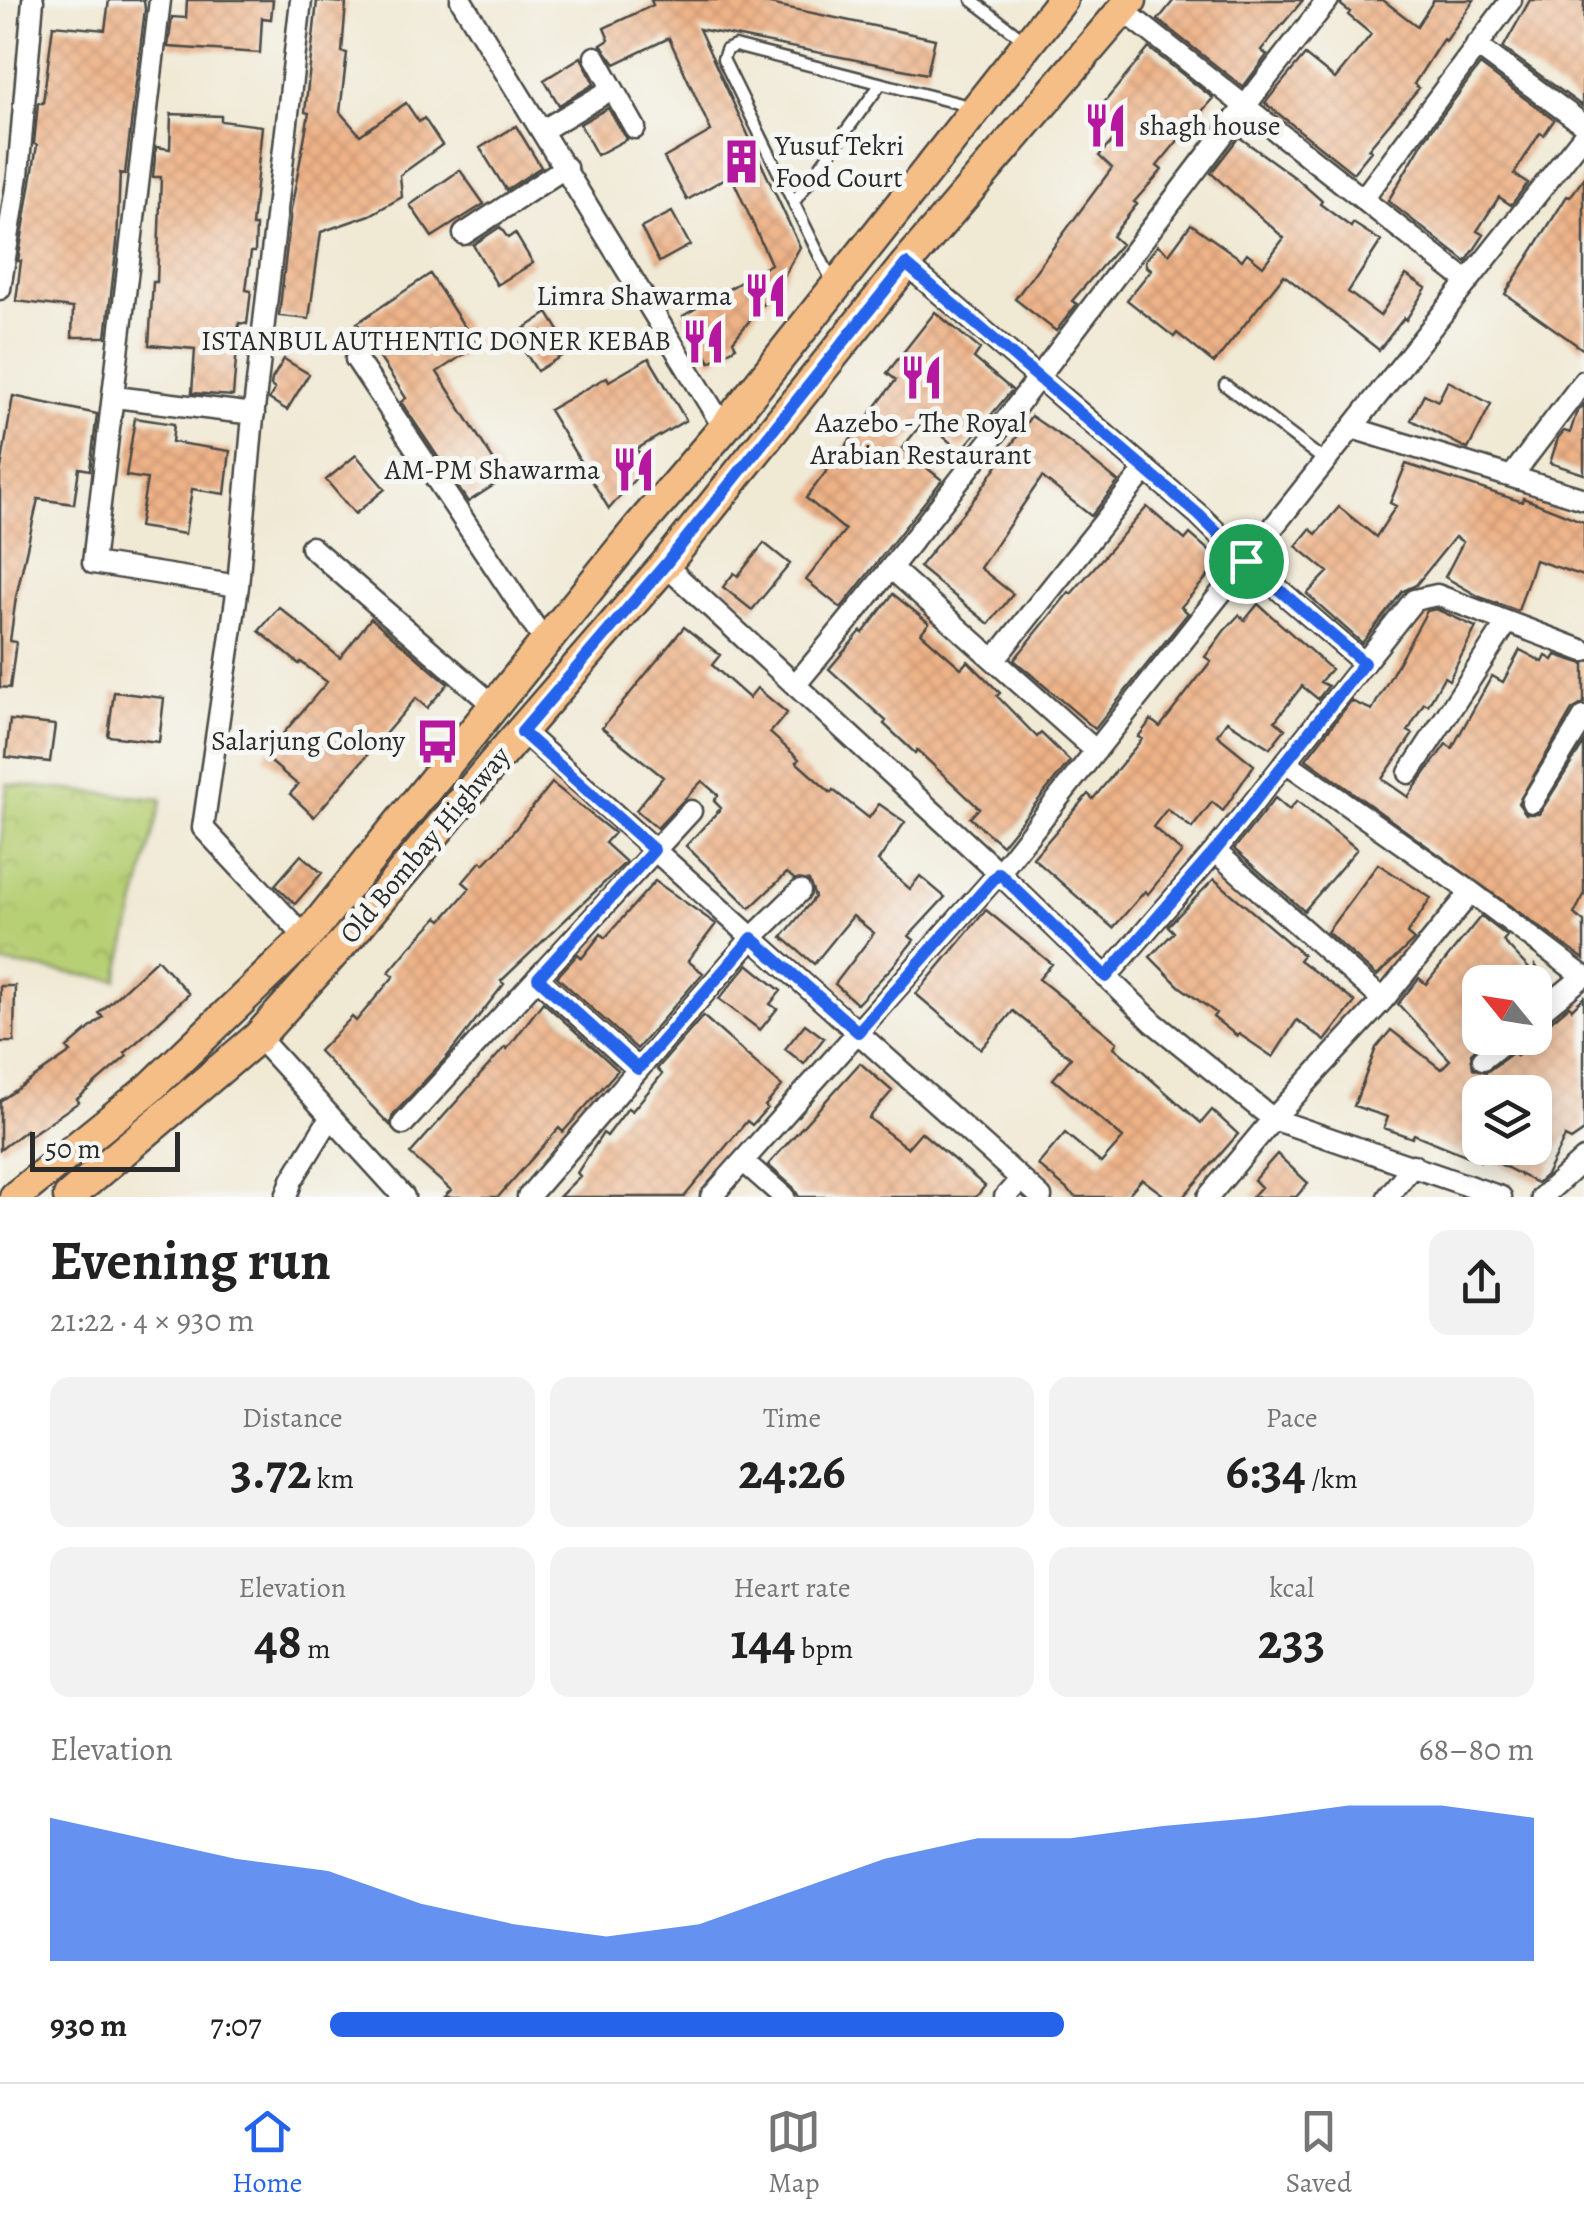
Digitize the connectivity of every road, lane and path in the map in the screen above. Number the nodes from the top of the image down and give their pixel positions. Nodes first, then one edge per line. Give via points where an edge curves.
1 (33, 0) edge
2 (160, 0) edge
3 (301, 0) edge
4 (461, 0) edge
5 (972, 0) edge
6 (1062, 0) edge
7 (1328, 0) edge
8 (1511, 0) edge
9 (1127, 5) edge
10 (1029, 43) junction
11 (1476, 45) junction
12 (595, 57) dead end
13 (880, 84) junction
14 (612, 88) junction
15 (1244, 106) junction
16 (979, 109) junction
17 (1584, 125) edge
18 (636, 128) dead end
19 (542, 130) junction
20 (1584, 135) edge
21 (566, 167) junction
22 (9, 174) edge
23 (1362, 199) junction
24 (794, 202) junction
25 (464, 234) dead end
26 (906, 264) junction
27 (1468, 282) junction
28 (835, 286) junction
29 (0, 289) edge
30 (356, 359) dead end
31 (1039, 376) junction
32 (1584, 380) edge
33 (1225, 385) dead end
34 (115, 397) junction
35 (254, 414) junction
36 (724, 428) junction
37 (1352, 428) junction
38 (1325, 462) junction
39 (1146, 469) junction
40 (1512, 476) junction
41 (1584, 499) edge
42 (311, 547) dead end
43 (1246, 561) junction
44 (665, 565) junction
45 (892, 570) junction
46 (238, 586) junction
47 (1507, 623) junction
48 (545, 642) junction
49 (1584, 651) edge
50 (994, 660) junction
51 (1364, 663) junction
52 (796, 684) junction
53 (493, 704) junction
54 (1584, 717) edge
55 (522, 732) junction
56 (1096, 751) junction
57 (1286, 762) junction
58 (1409, 773) dead end
59 (1532, 802) dead end
60 (691, 811) dead end
61 (654, 850) junction
62 (1215, 851) junction
63 (999, 873) junction
64 (800, 891) dead end
65 (1471, 892) junction
66 (306, 938) junction
67 (752, 938) junction
68 (1584, 976) edge
69 (1106, 977) junction
70 (538, 978) junction
71 (1382, 1000) junction
72 (1552, 1002) edge
73 (858, 1032) junction
74 (258, 1037) junction
75 (1488, 1055) edge
76 (1483, 1059) dead end
77 (638, 1069) junction
78 (330, 1118) junction
79 (1273, 1119) junction
80 (402, 1124) dead end
81 (1584, 1159) edge
82 (743, 1161) junction
83 (1413, 1165) junction
84 (1021, 1179) junction
85 (15, 1197) edge
86 (70, 1197) edge
87 (286, 1197) edge
88 (404, 1197) edge
89 (528, 1197) edge
90 (711, 1197) edge
91 (784, 1197) edge
92 (1004, 1197) edge
93 (1040, 1197) edge
94 (1208, 1197) edge
95 (1388, 1197) edge
96 (1501, 1197) edge
97 (1542, 1197) edge

1 - 22 street
2 - 34 street
3 - 35 street
4 - 19 street
5 - 10 lane
6 - 10 main road, Old Bombay Highway
7 - 15 street
8 - 11 street
9 - 15 street
9 - 26 main road, Old Bombay Highway
10 - 16 main road, Old Bombay Highway
11 - 17 street
11 - 23 street
12 - 14 street
13 - 16 lane
13 - 24 lane
13 - 24 lane via 735,46 726,50 724,60
14 - 18 street
14 - 19 street
15 - 23 street
15 - 31 street
16 - 28 main road, Old Bombay Highway
19 - 21 street
20 - 27 street
21 - 25 street
21 - 36 street
22 - 29 street
23 - 27 street
24 - 28 lane
26 - 31 street
26 - 44 main road, Old Bombay Highway
27 - 37 street
28 - 36 main road, Old Bombay Highway
30 - 48 street
31 - 39 street
31 - 45 street
32 - 40 street
33 - 38 lane
34 - 35 street
34 - 46 street via 93,563
35 - 46 street
36 - 48 main road, Old Bombay Highway
37 - 38 street
37 - 40 street
38 - 43 street
39 - 43 street
39 - 50 street
40 - 41 street
42 - 53 street
43 - 51 street
43 - 56 street
44 - 52 street
44 - 55 main road, Old Bombay Highway
45 - 50 street
45 - 52 street
46 - 66 street via 203,828
47 - 49 street
47 - 51 street via 1437,595 1414,600
47 - 58 street
48 - 53 main road, Old Bombay Highway
50 - 56 street
51 - 57 street
52 - 63 street
53 - 66 main road, Old Bombay Highway
54 - 59 street
55 - 61 street
55 - 74 main road, Old Bombay Highway
56 - 63 street
57 - 62 street
57 - 65 street
60 - 61 street
61 - 67 street
61 - 70 street
62 - 69 street
62 - 71 street
63 - 69 street
63 - 73 street
64 - 67 street
65 - 68 street
65 - 71 street
66 - 85 main road, Old Bombay Highway via 150,1088
67 - 73 street
67 - 77 street
68 - 72 street
69 - 79 street
70 - 77 street
70 - 80 street
71 - 79 street
73 - 82 street
73 - 84 street
74 - 78 street
74 - 86 main road, Old Bombay Highway
75 - 76 street
77 - 89 street
78 - 87 street
78 - 88 street
79 - 83 street
79 - 94 street
81 - 97 street
82 - 90 street
82 - 91 street
83 - 95 street
83 - 96 street
84 - 92 street
84 - 93 street

